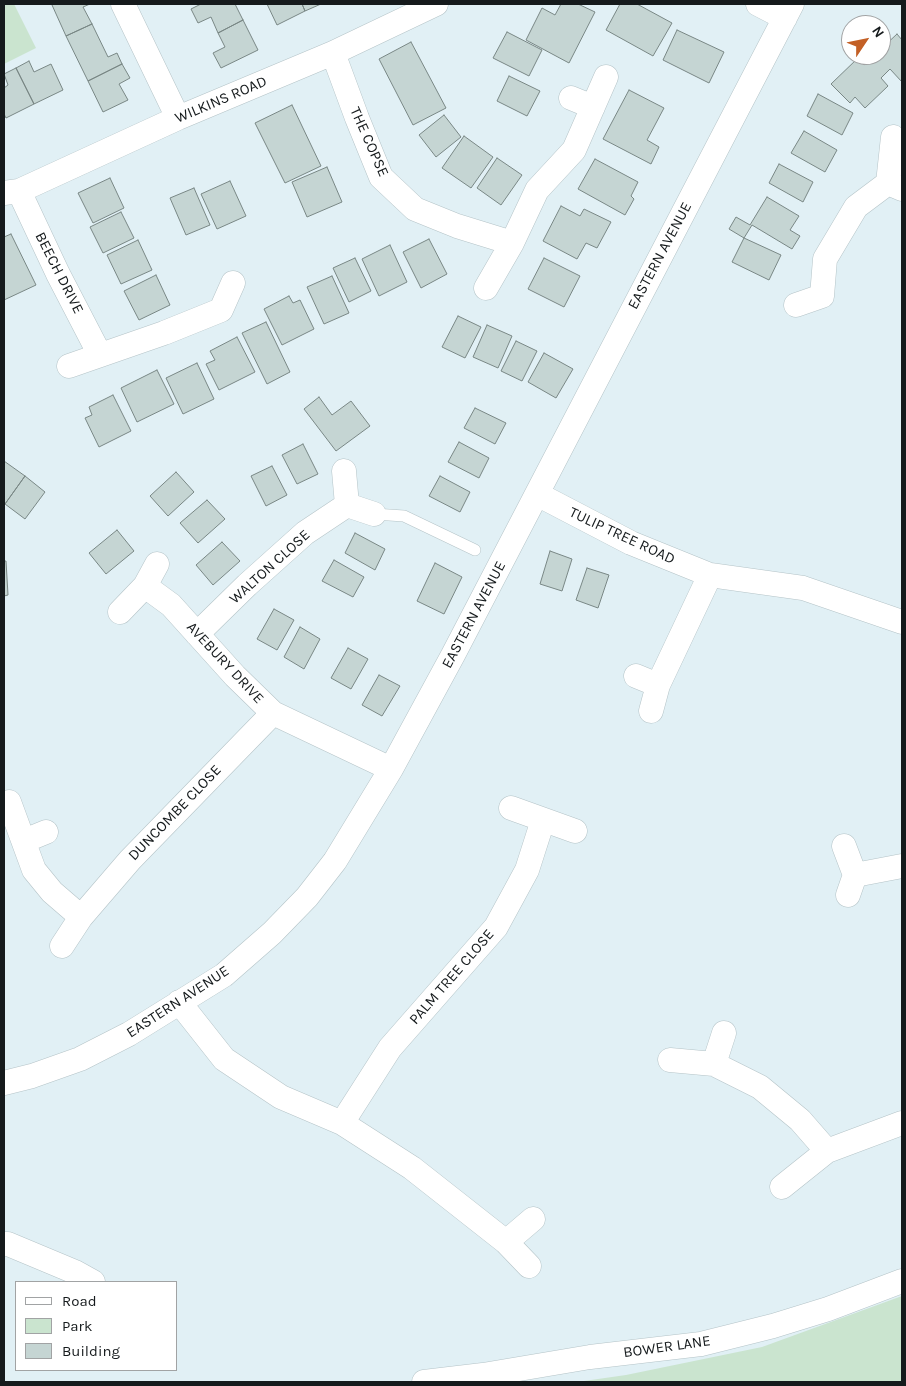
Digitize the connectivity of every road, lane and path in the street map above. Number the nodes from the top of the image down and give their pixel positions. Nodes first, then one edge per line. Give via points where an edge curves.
1 (123, 4) edge
2 (436, 4) edge
3 (758, 4) edge
4 (788, 11) edge
5 (333, 52) junction
6 (606, 77) dead end
7 (571, 98) dead end
8 (592, 107) junction
9 (178, 118) junction
10 (893, 137) dead end
11 (895, 186) edge
12 (11, 192) edge
13 (512, 243) junction
14 (233, 283) dead end
15 (486, 288) dead end
16 (796, 305) dead end
17 (100, 354) junction
18 (69, 366) dead end
19 (344, 471) dead end
20 (537, 494) junction
21 (346, 506) junction
22 (374, 514) joint
23 (475, 550) dead end
24 (157, 564) dead end
25 (710, 575) junction
26 (145, 586) junction
27 (120, 612) dead end
28 (902, 622) edge
29 (197, 634) junction
30 (636, 676) dead end
31 (658, 685) junction
32 (651, 711) dead end
33 (273, 712) junction
34 (391, 769) junction
35 (8, 802) dead end
36 (511, 808) dead end
37 (543, 820) junction
38 (575, 831) dead end
39 (46, 832) dead end
40 (24, 841) junction
41 (844, 846) dead end
42 (902, 866) edge
43 (81, 917) junction
44 (62, 946) dead end
45 (179, 1002) junction
46 (724, 1033) dead end
47 (670, 1060) dead end
48 (714, 1064) junction
49 (4, 1083) edge
50 (342, 1123) junction
51 (902, 1123) edge
52 (827, 1151) junction
53 (782, 1187) dead end
54 (533, 1219) dead end
55 (506, 1242) junction
56 (4, 1244) edge
57 (529, 1266) dead end
58 (902, 1280) edge
59 (92, 1281) edge
60 (424, 1382) edge

1 - 9 street
2 - 5 street, WILKINS ROAD
3 - 4 street
4 - 20 street, EASTERN AVENUE
5 - 9 street, WILKINS ROAD
5 - 13 street, THE COPSE via 381,178 415,209
6 - 8 street
7 - 8 street
8 - 13 street via 574,150 537,190
9 - 12 street, WILKINS ROAD
10 - 11 street
11 - 16 street via 856,207 824,259 822,296
12 - 17 street, BEECH DRIVE
13 - 15 street
14 - 17 street via 221,310
17 - 18 street
19 - 21 street
20 - 25 street, TULIP TREE ROAD via 631,543
20 - 34 street, EASTERN AVENUE
21 - 22 street
21 - 29 street, WALTON CLOSE via 305,533
22 - 23 lane via 404,516
24 - 26 street
25 - 28 street, TULIP TREE ROAD via 803,588
25 - 31 street
26 - 27 street
26 - 29 street, AVEBURY DRIVE via 171,605
29 - 33 street, AVEBURY DRIVE
30 - 31 street
31 - 32 street
33 - 34 street, AVEBURY DRIVE
33 - 43 street, DUNCOMBE CLOSE via 130,860
34 - 45 street, EASTERN AVENUE via 335,861 307,897 272,933 224,974
35 - 40 street
36 - 37 street
37 - 38 street
37 - 50 street, PALM TREE CLOSE via 526,870 496,927 390,1048
39 - 40 street
40 - 43 street via 34,870 52,892
41 - 42 street via 851,885
43 - 44 street, DUNCOMBE CLOSE
45 - 49 street, EASTERN AVENUE via 129,1034 80,1059
45 - 50 street via 224,1059 281,1097
46 - 48 street
47 - 48 street
48 - 52 street via 760,1087 800,1120
50 - 55 street via 412,1168
51 - 52 street
52 - 53 street
54 - 55 street
55 - 57 street
56 - 59 street
58 - 60 street, BOWER LANE via 828,1309 701,1344

